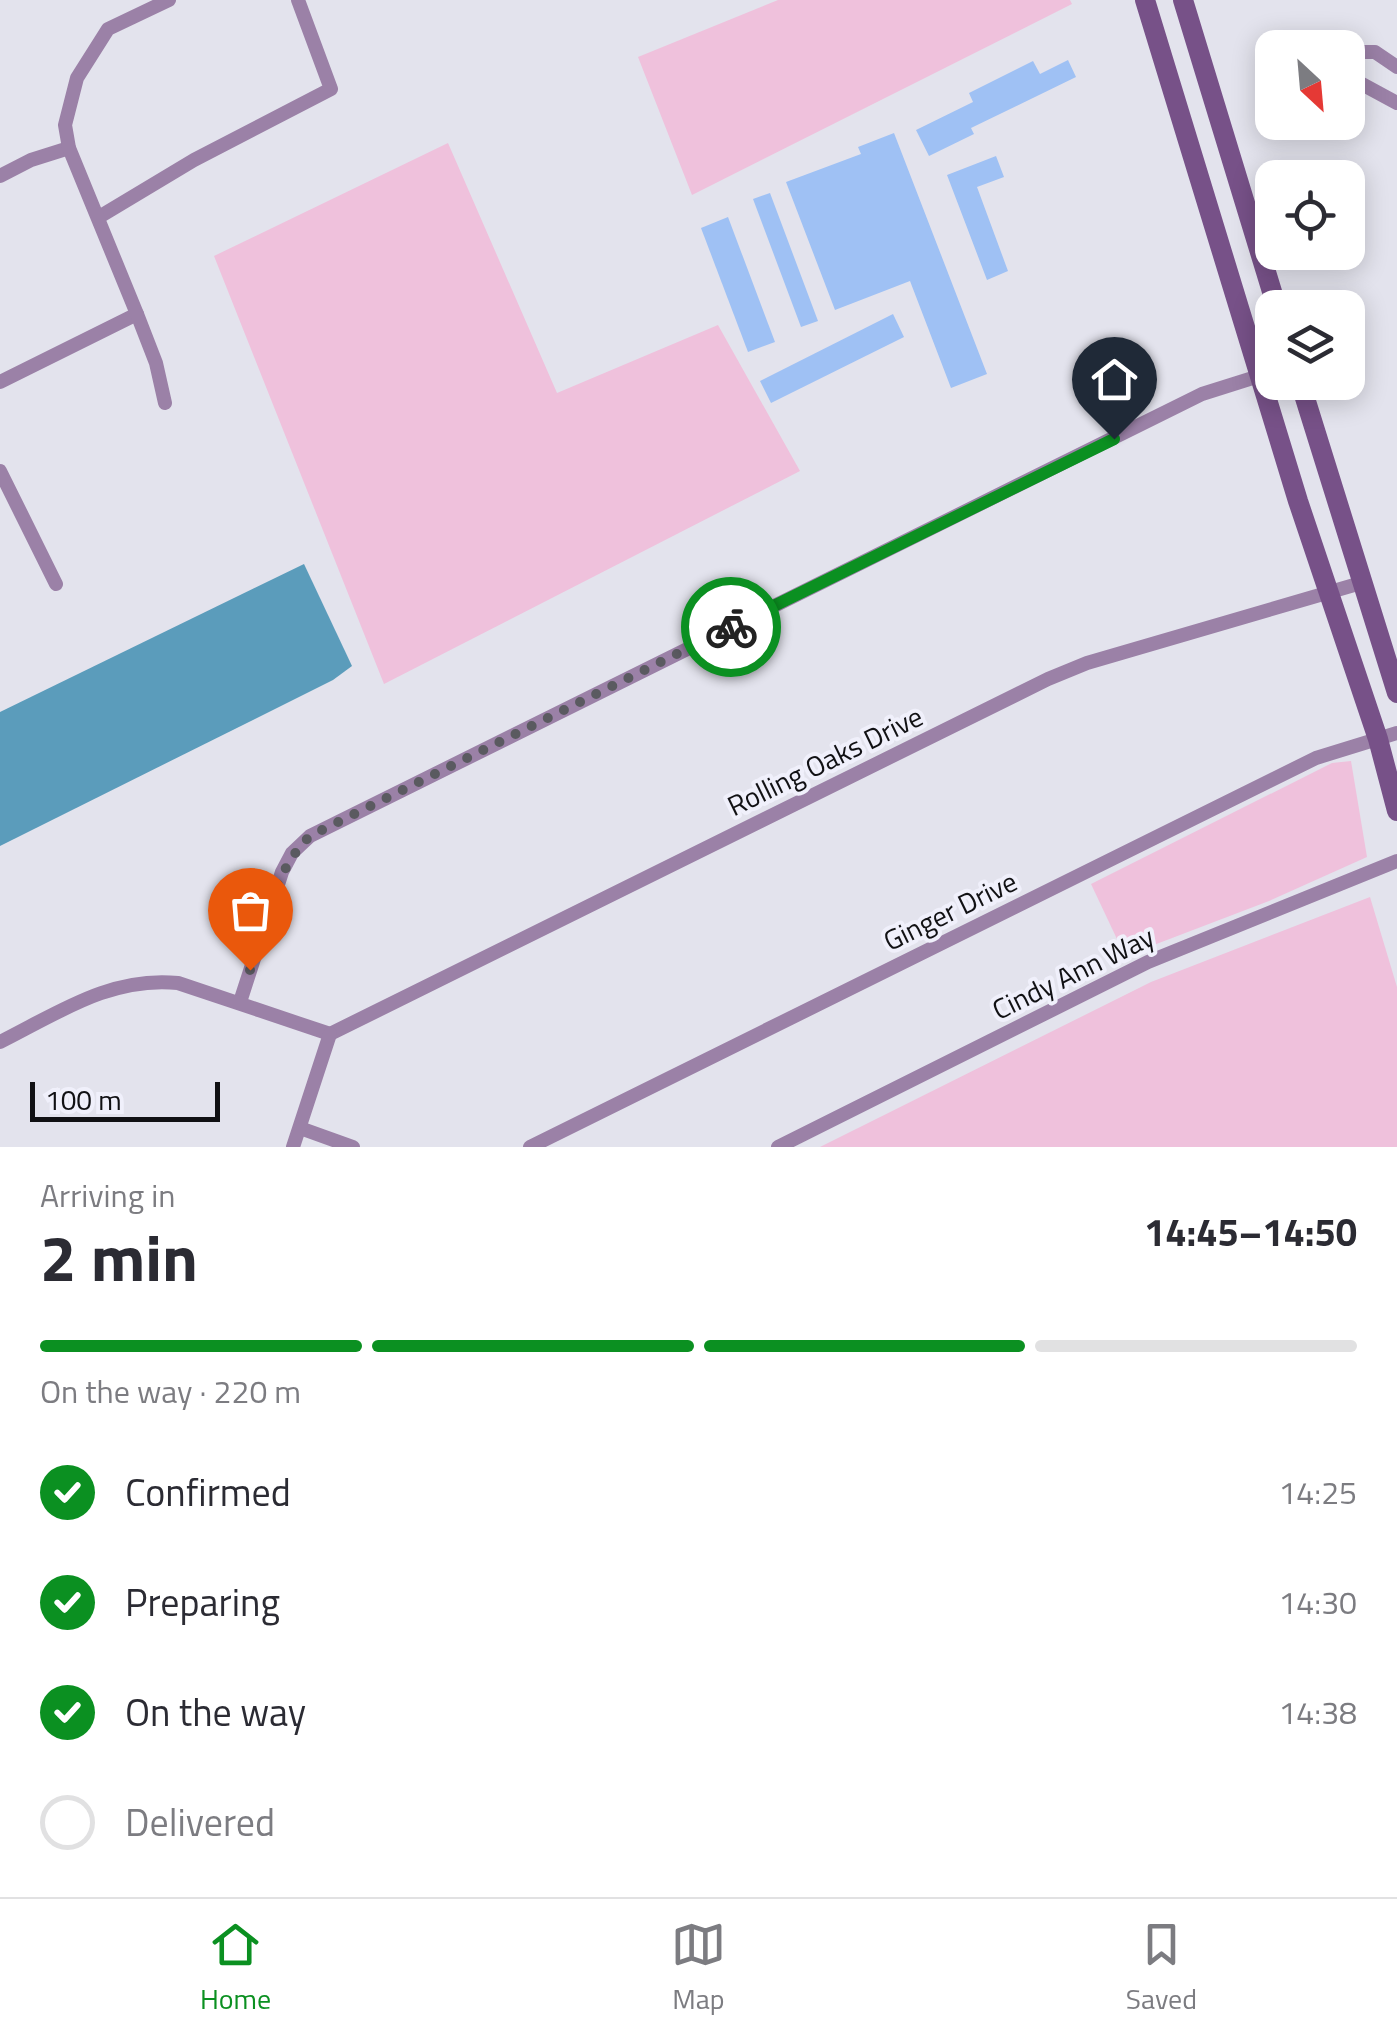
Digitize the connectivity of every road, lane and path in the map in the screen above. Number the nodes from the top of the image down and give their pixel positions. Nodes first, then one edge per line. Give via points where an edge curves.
1 (168, 0) edge
2 (298, 0) edge
3 (1145, 0) edge
4 (1183, 0) edge
5 (1397, 67) edge
6 (1397, 103) edge
7 (69, 148) junction
8 (0, 176) edge
9 (99, 217) junction
10 (1272, 290) edge
11 (137, 314) junction
12 (1255, 336) edge
13 (1255, 377) edge
14 (0, 382) edge
15 (1275, 400) edge
16 (1305, 400) edge
17 (165, 403) dead end
18 (0, 471) edge
19 (1361, 583) junction
20 (56, 584) dead end
21 (1329, 593) junction
22 (1397, 693) edge
23 (1388, 736) edge
24 (1397, 811) edge
25 (1397, 862) edge
26 (240, 1002) junction
27 (330, 1034) junction
28 (0, 1042) edge
29 (300, 1128) junction
30 (293, 1147) edge
31 (353, 1147) edge
32 (530, 1147) edge
33 (778, 1147) edge

1 - 7 street via 108,29 77,78 65,125
2 - 9 street via 331,90
3 - 12 main road
4 - 10 main road
5 - 6 street via 1375,52 1360,52 1352,68 1360,82
7 - 8 street
7 - 9 street
9 - 11 street
11 - 14 street
11 - 17 street
13 - 26 street via 1202,394 310,836 282,872
15 - 21 main road
16 - 19 main road
18 - 20 street
19 - 21 street, Rolling Oaks Drive
19 - 22 main road
21 - 23 main road
21 - 27 street, Rolling Oaks Drive via 1048,679
23 - 24 main road
23 - 32 street, Ginger Drive via 1316,758
25 - 33 street, Cindy Ann Way via 1148,962
26 - 27 street
26 - 28 street via 178,983 122,984
27 - 29 street
29 - 30 street
29 - 31 street

